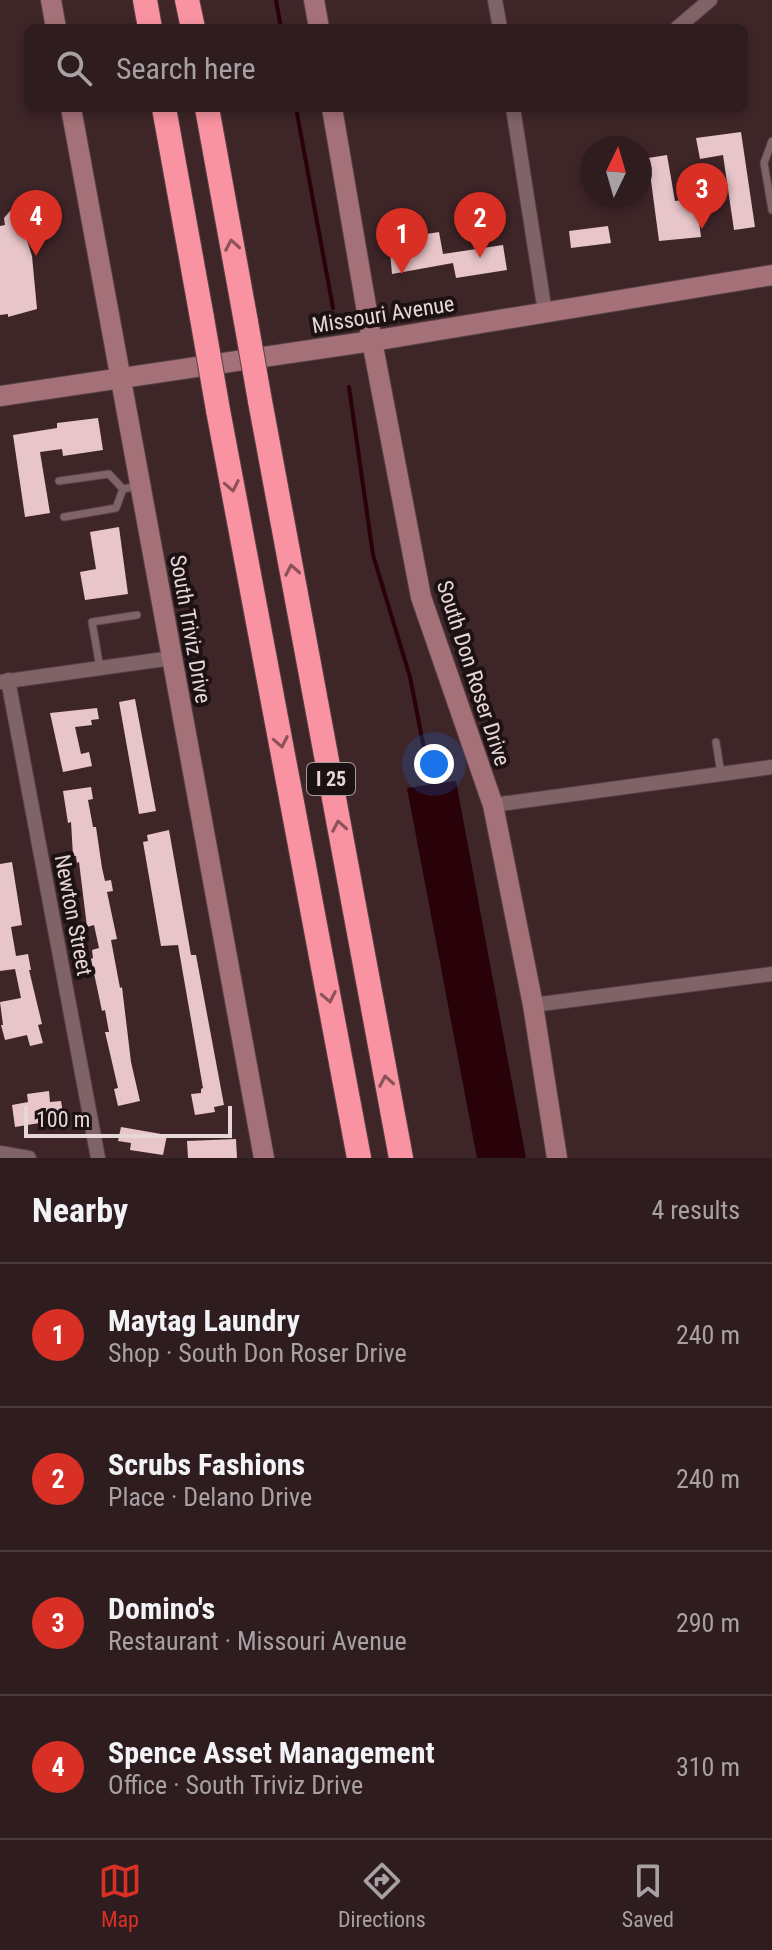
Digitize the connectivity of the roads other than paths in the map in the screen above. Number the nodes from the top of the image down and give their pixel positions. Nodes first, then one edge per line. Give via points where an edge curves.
1 (51, 0) edge
2 (145, 0) edge
3 (187, 0) edge
4 (314, 0) edge
5 (495, 0) edge
6 (710, 0) edge
7 (55, 24) edge
8 (149, 24) edge
9 (192, 24) edge
10 (318, 24) edge
11 (499, 24) edge
12 (682, 24) edge
13 (72, 112) edge
14 (165, 112) edge
15 (208, 112) edge
16 (333, 112) edge
17 (514, 112) edge
18 (772, 141) edge
19 (765, 170) junction
20 (771, 186) edge
21 (772, 210) edge
22 (772, 275) edge
23 (545, 312) junction
24 (372, 341) junction
25 (120, 377) junction
26 (0, 396) edge
27 (59, 481) dead end
28 (132, 488) junction
29 (64, 517) dead end
30 (137, 615) dead end
31 (172, 658) junction
32 (100, 668) junction
33 (4, 681) edge
34 (716, 742) dead end
35 (772, 767) edge
36 (721, 774) junction
37 (493, 805) junction
38 (772, 974) edge
39 (533, 1005) junction
40 (0, 1153) edge
41 (29, 1158) edge
42 (98, 1158) edge
43 (264, 1158) edge
44 (357, 1158) edge
45 (401, 1158) edge
46 (557, 1158) edge

1 - 7 street
2 - 8 highway
3 - 9 highway
4 - 10 street
5 - 11 street
6 - 12 street
13 - 25 street, South Triviz Drive
14 -> 44 highway, I 25, bridge
45 -> 15 highway, I 25, bridge
16 - 24 street, South Don Roser Drive
17 - 23 street
18 - 19 lane
19 - 20 lane
19 - 21 lane
22 - 23 street, Missouri Avenue
23 - 24 street, Missouri Avenue
24 - 25 street, Missouri Avenue
24 - 37 street, South Don Roser Drive via 421,597
25 - 26 street, Missouri Avenue
25 - 28 street, South Triviz Drive
27 - 28 lane via 109,474
28 - 29 lane via 116,508
28 - 31 street, South Triviz Drive
30 - 32 lane via 92,622
31 - 32 street
31 - 43 street, South Triviz Drive
32 - 33 street
33 - 42 street, Newton Street
34 - 36 lane
35 - 36 street
36 - 37 street
37 - 39 street, South Don Roser Drive
38 - 39 street
39 - 46 street, South Don Roser Drive
40 - 41 street

